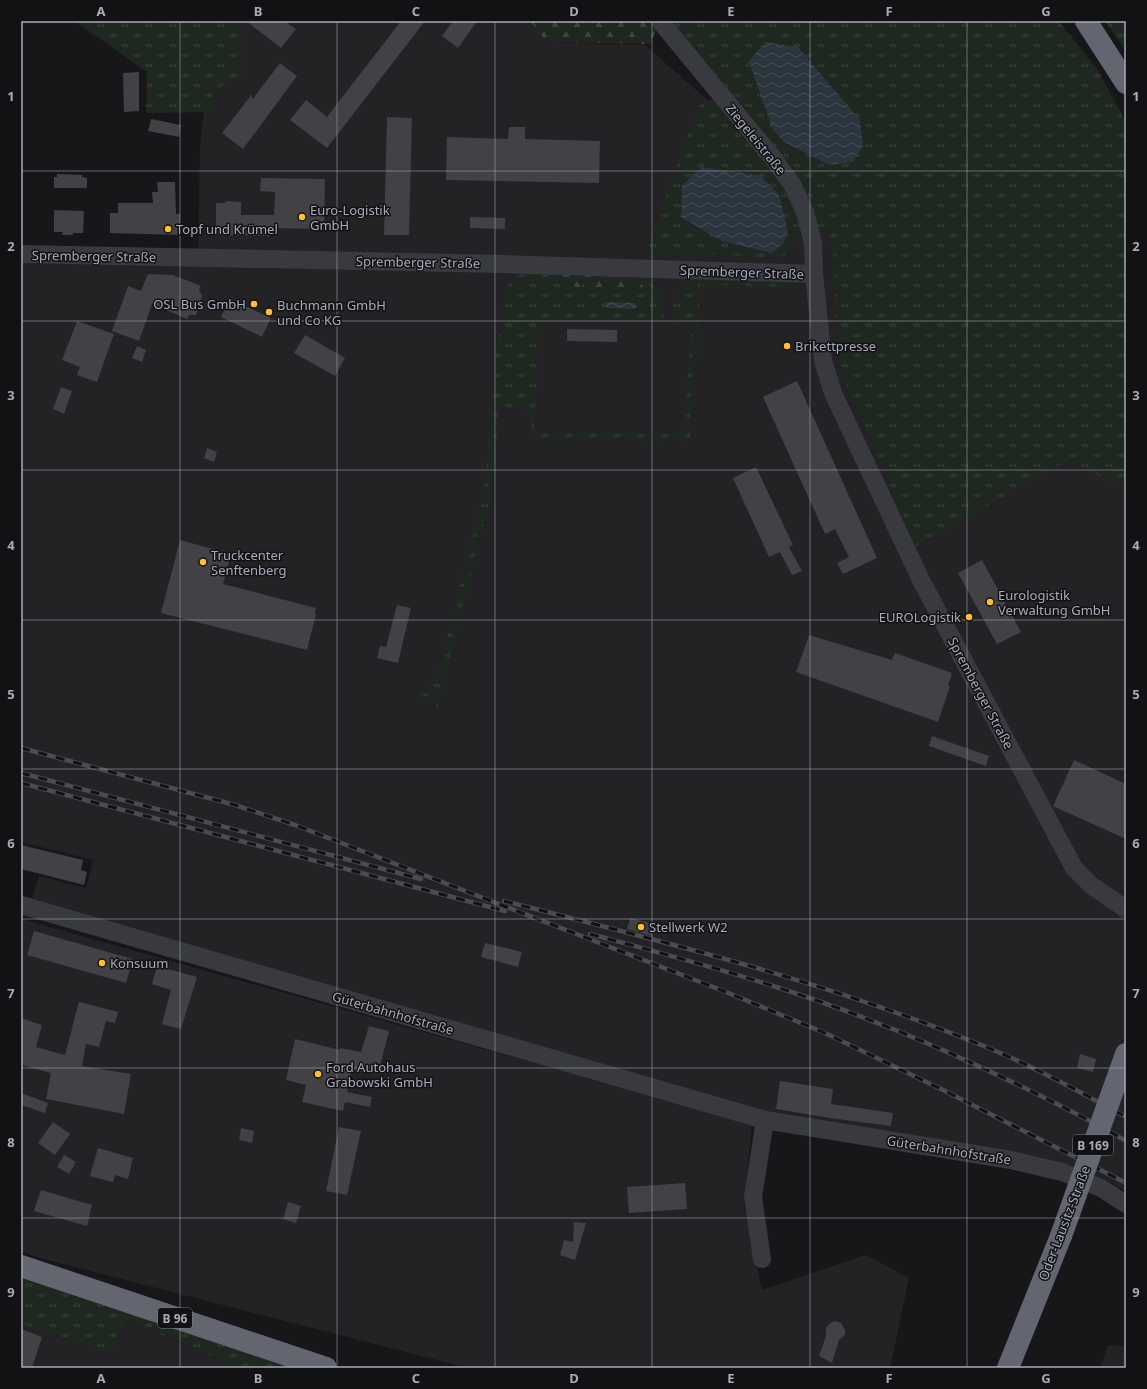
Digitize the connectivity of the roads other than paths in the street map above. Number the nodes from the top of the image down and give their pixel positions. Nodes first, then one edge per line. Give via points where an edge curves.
1 (660, 21) edge
2 (1086, 21) edge
3 (1126, 83) edge
4 (21, 254) edge
5 (814, 274) junction
6 (21, 905) edge
7 (1126, 909) edge
8 (1126, 1054) edge
9 (765, 1120) junction
10 (1126, 1204) edge
11 (762, 1259) dead end
12 (21, 1266) edge
13 (326, 1368) edge
14 (1008, 1368) edge

1 - 5 street, Ziegeleistraße via 792,184 805,212 813,243
2 - 3 highway
4 - 5 street, Spremberger Straße via 503,264
5 - 7 street, Spremberger Straße via 823,361 833,393 921,580 1074,868 1092,886
6 - 9 street, Güterbahnhofstraße
8 - 14 highway, Oder-Lausitz-Straße / B 169, bridge via 1061,1236
9 - 10 street, Güterbahnhofstraße via 1011,1160 1055,1170 1101,1188
9 - 11 street via 753,1197
12 - 13 highway, B 96

